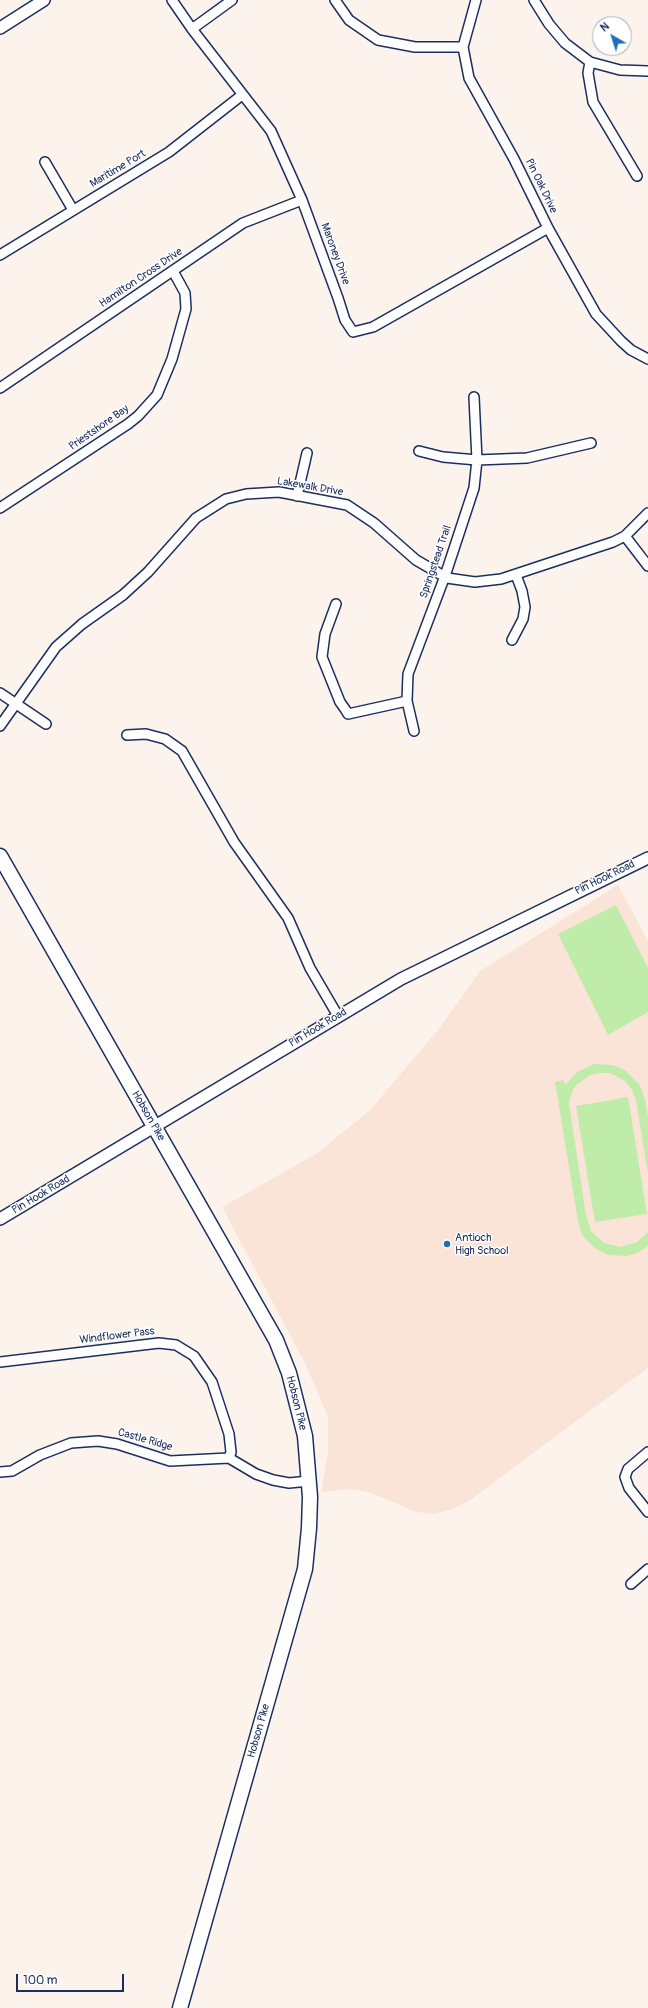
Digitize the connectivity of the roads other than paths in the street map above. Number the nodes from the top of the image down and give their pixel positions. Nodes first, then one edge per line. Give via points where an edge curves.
1 (44, 0) edge
2 (172, 0) edge
3 (232, 0) edge
4 (334, 0) edge
5 (476, 0) edge
6 (534, 0) edge
7 (0, 28) edge
8 (192, 29) junction
9 (463, 47) junction
10 (590, 62) junction
11 (648, 71) edge
12 (242, 95) junction
13 (45, 162) dead end
14 (637, 176) dead end
15 (302, 200) junction
16 (73, 210) junction
17 (548, 228) junction
18 (0, 255) edge
19 (174, 271) junction
20 (648, 359) edge
21 (0, 388) edge
22 (474, 396) dead end
23 (591, 442) dead end
24 (419, 451) dead end
25 (306, 453) dead end
26 (476, 460) junction
27 (297, 496) junction
28 (0, 508) edge
29 (648, 513) edge
30 (625, 536) junction
31 (648, 566) edge
32 (516, 575) junction
33 (445, 576) junction
34 (336, 604) dead end
35 (512, 640) dead end
36 (0, 693) edge
37 (407, 701) junction
38 (16, 704) junction
39 (46, 724) dead end
40 (0, 726) edge
41 (414, 731) dead end
42 (127, 735) dead end
43 (0, 856) edge
44 (648, 858) edge
45 (338, 1016) junction
46 (154, 1127) junction
47 (0, 1219) edge
48 (0, 1362) edge
49 (648, 1452) edge
50 (229, 1458) junction
51 (0, 1472) edge
52 (309, 1481) junction
53 (648, 1512) edge
54 (648, 1569) edge
55 (631, 1584) dead end
56 (180, 2008) edge

1 - 7 street
2 - 8 street, Maroney Drive
3 - 8 street
4 - 9 street via 349,20 378,40 415,47
5 - 9 street, Pin Oak Drive
6 - 10 street via 565,43
8 - 12 street, Maroney Drive
9 - 17 street, Pin Oak Drive via 469,78 514,159
10 - 11 street via 620,70
10 - 14 street via 588,73 593,102
12 - 15 street, Maroney Drive via 271,131
12 - 16 street, Maritime Port via 169,152
13 - 16 street
15 - 17 street, Maroney Drive via 345,320 353,332 374,327
15 - 19 street, Hamilton Cross Drive via 243,224
16 - 18 street, Maritime Port
17 - 20 street, Pin Oak Drive via 603,322 626,345
19 - 21 street, Hamilton Cross Drive
19 - 28 street, Priestshore Bay via 185,294 186,309 172,359 156,395 128,424
22 - 26 street, Springstead Trail
23 - 26 street via 527,458
24 - 26 street via 443,457
25 - 27 street
26 - 33 street, Springstead Trail via 474,488
27 - 33 street, Lakewalk Drive via 347,505 374,523 416,560
27 - 38 street, Lakewalk Drive via 274,492 246,494 226,499 196,518 148,572 123,595 82,624 56,647
29 - 30 street, Lakewalk Drive
30 - 31 street
30 - 32 street, Lakewalk Drive
32 - 33 street, Lakewalk Drive via 475,582
32 - 35 street via 525,607 523,619
33 - 37 street, Springstead Trail via 408,674
34 - 37 street via 325,634 322,657 340,702 348,714
36 - 38 street
37 - 41 street, Springstead Trail
38 - 39 street
38 - 40 street, Lakewalk Drive
42 - 45 street via 146,734 165,738 182,752 234,842 288,918 310,968
43 - 46 main road, Hobson Pike
44 - 45 street, Pin Hook Road via 401,979
45 - 46 street, Pin Hook Road
46 - 47 street, Pin Hook Road
46 - 52 main road, Hobson Pike via 276,1340 299,1408 305,1436
48 - 50 street, Windflower Pass via 159,1343 176,1345 194,1356 212,1382 230,1434
49 - 53 street via 628,1469 625,1477 629,1488
50 - 51 street, Castle Ridge via 170,1461 117,1444 85,1441 57,1448 12,1471
50 - 52 street via 256,1474 273,1480 289,1483
52 - 56 main road, Hobson Pike via 309,1528 304,1569
54 - 55 street

